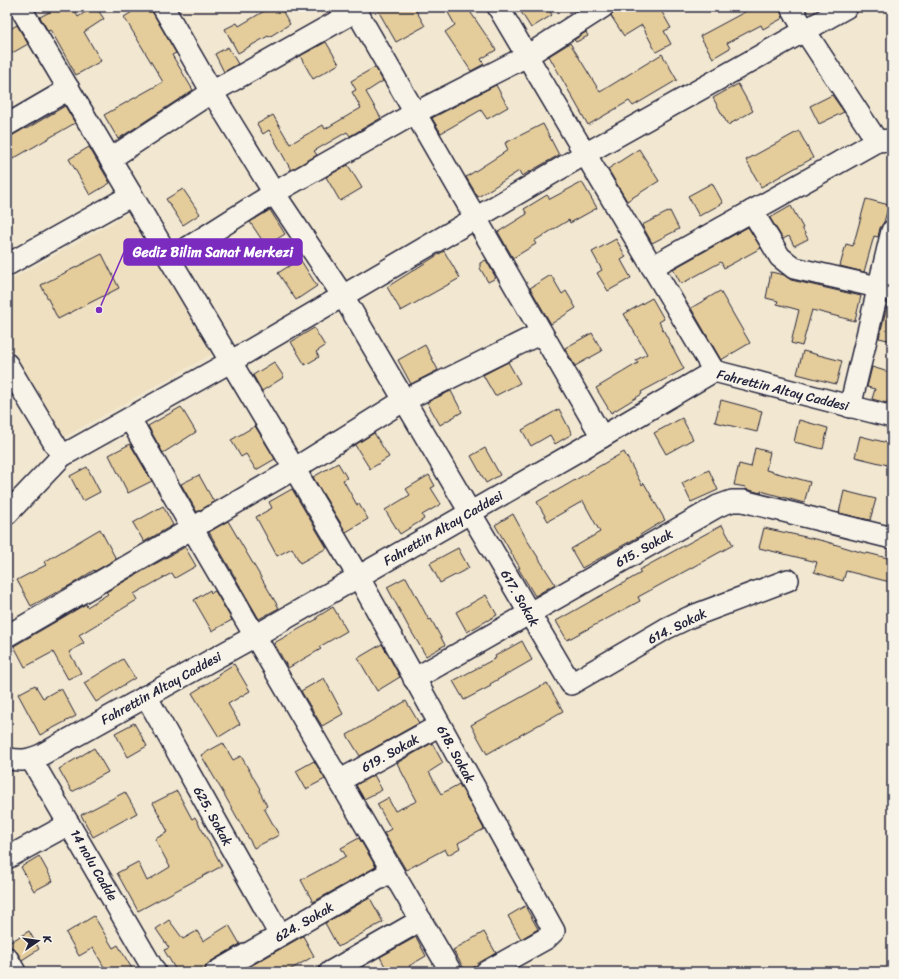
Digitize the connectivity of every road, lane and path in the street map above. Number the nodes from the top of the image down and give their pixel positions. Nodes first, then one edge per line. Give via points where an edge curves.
1 (20, 7) edge
2 (163, 7) edge
3 (498, 7) edge
4 (603, 7) edge
5 (791, 7) edge
6 (847, 7) edge
7 (355, 9) edge
8 (805, 31) junction
9 (527, 56) junction
10 (69, 88) junction
11 (212, 92) junction
12 (415, 113) junction
13 (7, 125) edge
14 (885, 140) edge
15 (585, 154) junction
16 (110, 159) junction
17 (274, 193) junction
18 (132, 195) junction
19 (752, 211) junction
20 (476, 218) junction
21 (892, 231) edge
22 (170, 259) junction
23 (7, 265) edge
24 (652, 267) junction
25 (885, 289) edge
26 (343, 296) junction
27 (542, 333) junction
28 (230, 362) junction
29 (7, 364) edge
30 (714, 371) junction
31 (13, 388) edge
32 (403, 401) junction
33 (850, 407) junction
34 (892, 417) edge
35 (130, 418) junction
36 (602, 437) junction
37 (62, 456) junction
38 (294, 469) junction
39 (470, 512) junction
40 (7, 514) edge
41 (192, 528) junction
42 (892, 538) edge
43 (358, 576) junction
44 (788, 580) dead end
45 (529, 613) junction
46 (7, 636) edge
47 (255, 636) junction
48 (414, 679) junction
49 (571, 684) joint
50 (146, 696) junction
51 (440, 725) junction
52 (7, 758) edge
53 (31, 759) junction
54 (340, 780) junction
55 (69, 824) junction
56 (7, 858) edge
57 (392, 871) junction
58 (421, 920) junction
59 (280, 935) junction
60 (7, 958) edge
61 (15, 972) edge
62 (155, 972) edge
63 (216, 972) edge
64 (330, 972) edge
65 (451, 972) edge
66 (486, 972) edge

1 - 10 street, 618. Sokak
2 - 11 street, 617. Sokak
3 - 9 street
4 - 9 street
5 - 8 street
6 - 8 street
7 - 11 street
7 - 12 street
8 - 14 street
8 - 15 street
9 - 12 street
9 - 15 street
10 - 13 street
10 - 16 street, 618. Sokak
11 - 16 street
11 - 17 street, 617. Sokak
12 - 17 street
12 - 20 street
14 - 19 street
15 - 20 street
15 - 24 street
16 - 18 street, 618. Sokak
17 - 22 street
17 - 26 street, 617. Sokak
18 - 22 street, 618. Sokak
18 - 23 street
19 - 24 street
19 - 25 street via 780,257 794,268
20 - 26 street
20 - 27 street
21 - 25 street
22 - 28 street, 618. Sokak
24 - 30 street
25 - 33 street
26 - 28 street
26 - 32 street, 617. Sokak
27 - 32 street
27 - 36 street
28 - 35 street
28 - 38 street, 618. Sokak
29 - 31 street
30 - 33 street, Fahrettin Altay Caddesi
30 - 36 street, Fahrettin Altay Caddesi
31 - 37 street
32 - 38 street
32 - 39 street, 617. Sokak
33 - 34 street, Fahrettin Altay Caddesi
35 - 37 street
35 - 41 street
36 - 39 street, Fahrettin Altay Caddesi
37 - 40 street
38 - 41 street
38 - 43 street, 618. Sokak
39 - 43 street, Fahrettin Altay Caddesi
39 - 45 street, 617. Sokak
41 - 46 street
41 - 47 street
42 - 45 street, 615. Sokak via 742,500 732,501 718,506
43 - 47 street, Fahrettin Altay Caddesi
43 - 48 street, 618. Sokak
44 - 49 street, 614. Sokak via 666,628
45 - 48 street, 615. Sokak
45 - 49 street, 617. Sokak
47 - 50 street, Fahrettin Altay Caddesi
47 - 54 street
48 - 51 street, 618. Sokak
50 - 53 street, Fahrettin Altay Caddesi
50 - 59 street, 625. Sokak
51 - 54 street, 619. Sokak
51 - 66 street, 618. Sokak via 554,931 547,938
52 - 53 street, Fahrettin Altay Caddesi via 23,761
53 - 55 street, 14 nolu Cadde
54 - 57 street
55 - 56 street
55 - 62 street, 14 nolu Cadde
57 - 58 street
57 - 59 street, 624. Sokak
58 - 64 street
58 - 65 street
59 - 63 street, 624. Sokak
60 - 61 street

